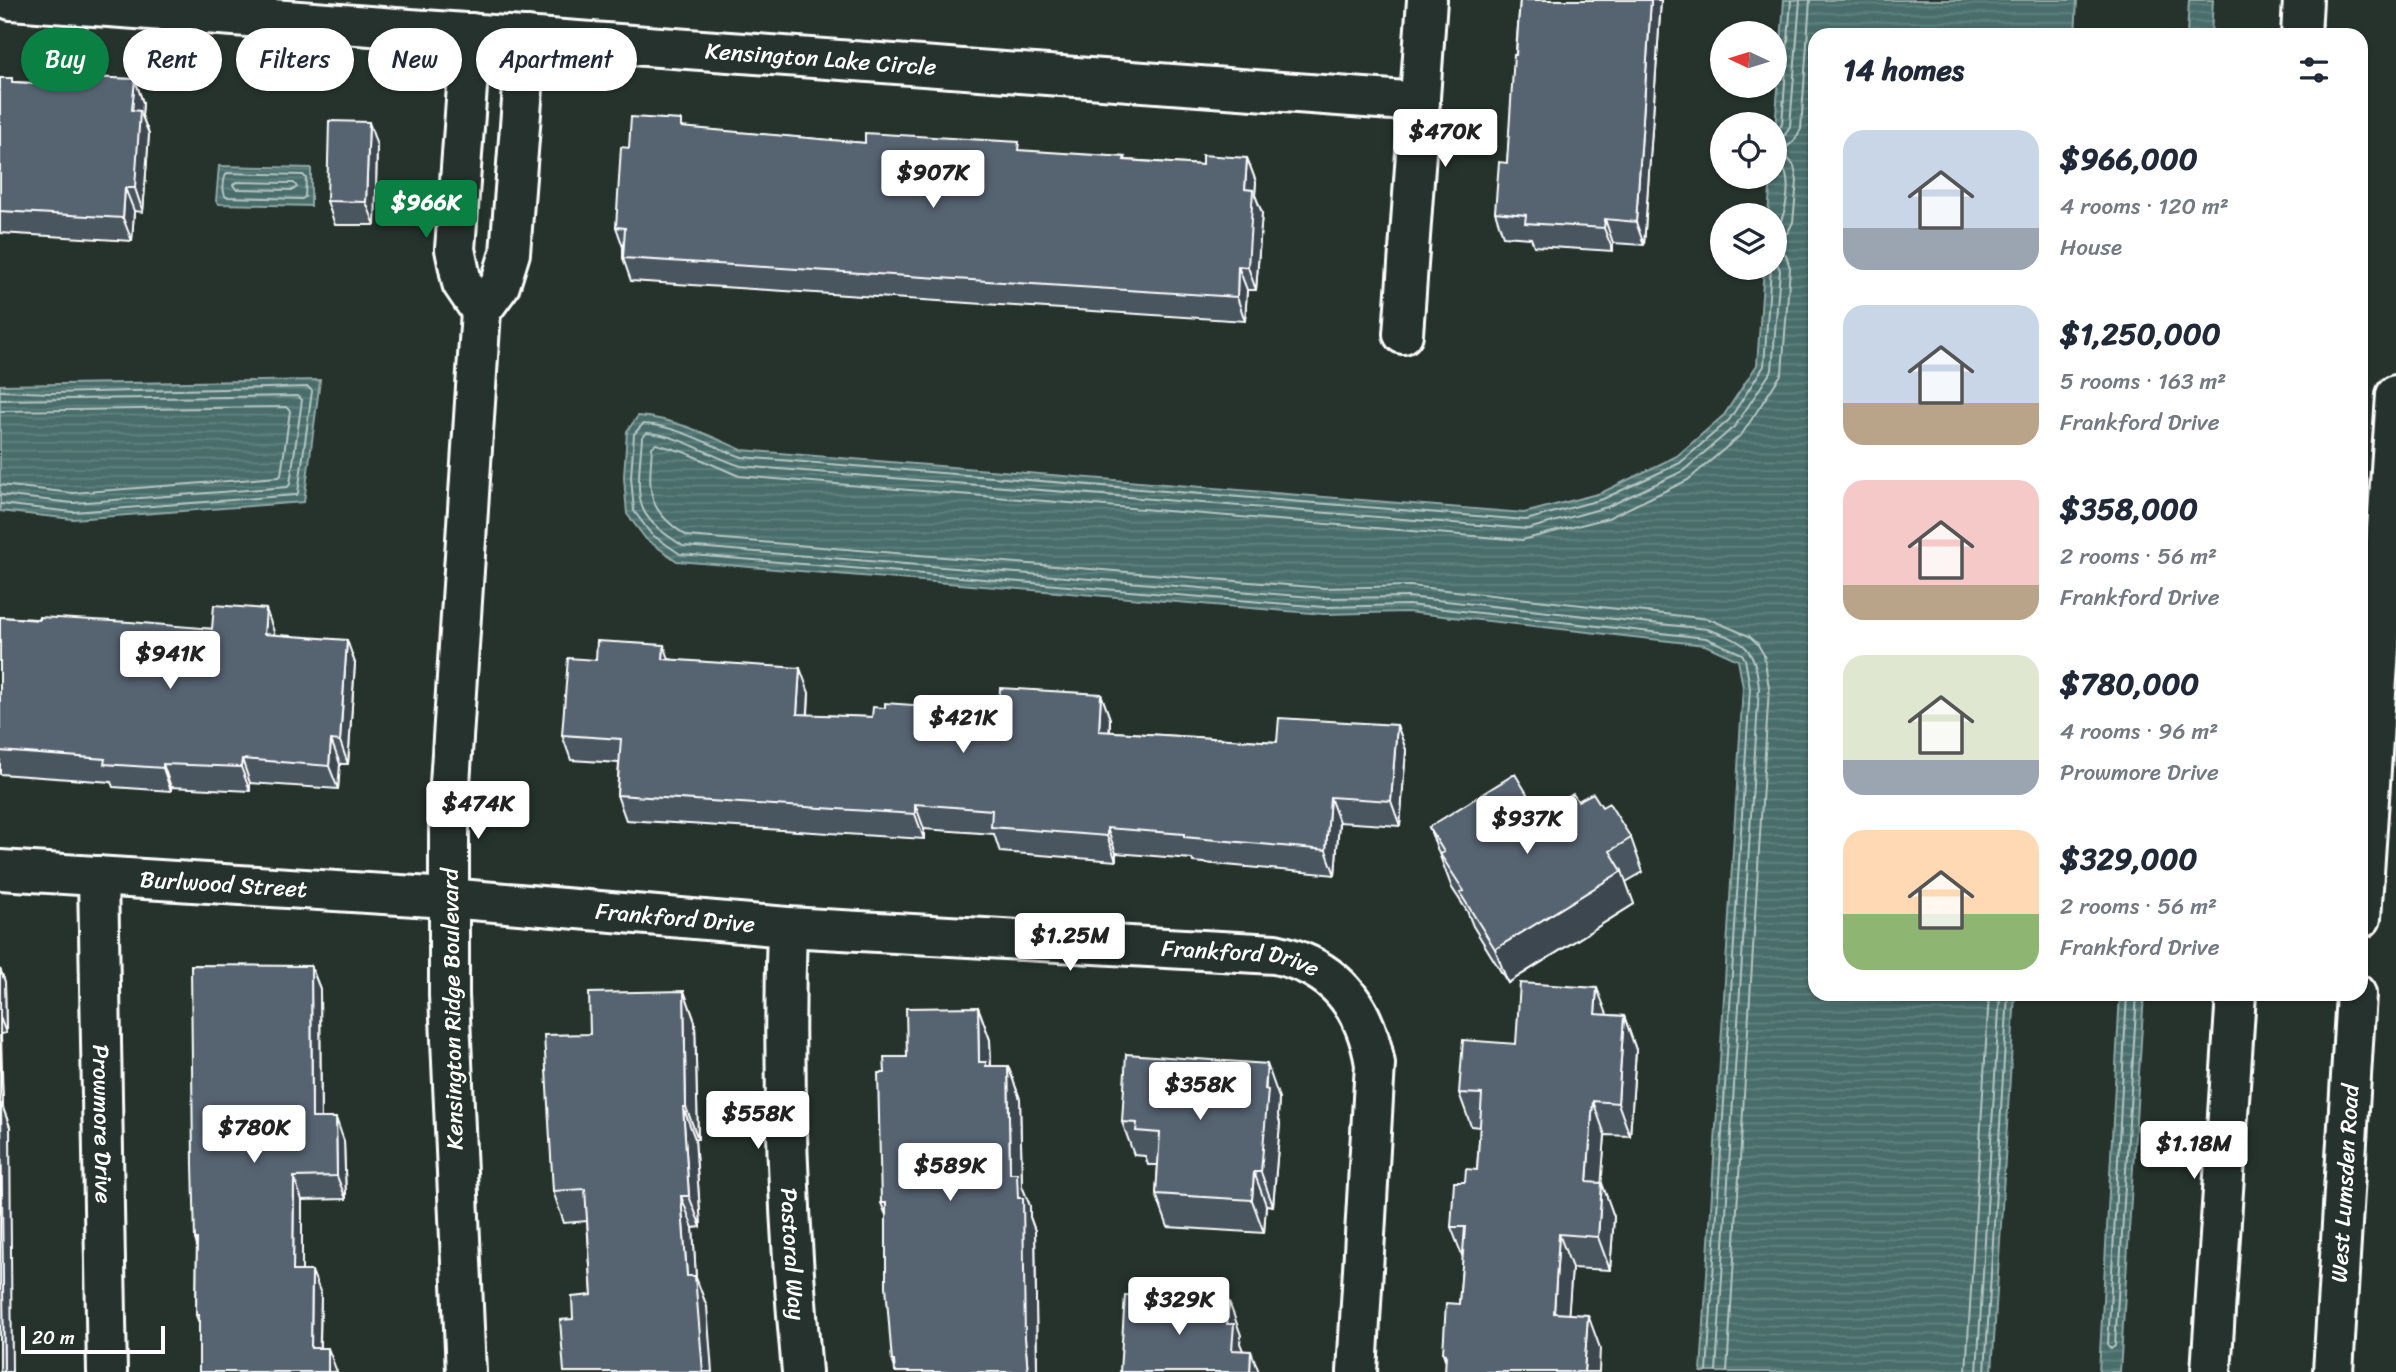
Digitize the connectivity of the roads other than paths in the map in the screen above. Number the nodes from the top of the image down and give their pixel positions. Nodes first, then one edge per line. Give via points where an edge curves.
1 (11, 0) edge
2 (1427, 0) edge
3 (2303, 0) edge
4 (2301, 28) edge
5 (471, 33) junction
6 (476, 33) edge
7 (637, 45) edge
8 (523, 91) edge
9 (1420, 102) junction
10 (481, 311) junction
11 (1403, 334) dead end
12 (2396, 395) edge
13 (2368, 813) edge
14 (0, 870) edge
15 (98, 876) junction
16 (448, 898) junction
17 (787, 928) junction
18 (2236, 1001) edge
19 (2356, 1001) edge
20 (107, 1372) edge
21 (466, 1372) edge
22 (802, 1372) edge
23 (1357, 1372) edge
24 (2211, 1372) edge
25 (2333, 1372) edge

1 - 5 street, Kensington Lake Circle
2 - 9 street
3 - 4 street
5 - 6 street, Kensington Lake Circle
5 - 10 street via 455,249 462,283
7 - 9 street, Kensington Lake Circle
8 - 10 street via 510,253 500,285
9 - 11 street
10 - 16 street, Kensington Ridge Boulevard via 449,799
12 - 13 street
14 - 15 street, Burlwood Street
15 - 16 street, Burlwood Street
15 - 20 street, Prowmore Drive
16 - 17 street, Frankford Drive
16 - 21 street, Kensington Ridge Boulevard
17 - 22 street, Pastoral Way via 786,1115
17 - 23 street, Frankford Drive via 1275,954 1299,959 1333,980 1363,1019 1375,1064
18 - 24 street
19 - 25 street, West Lumsden Road

